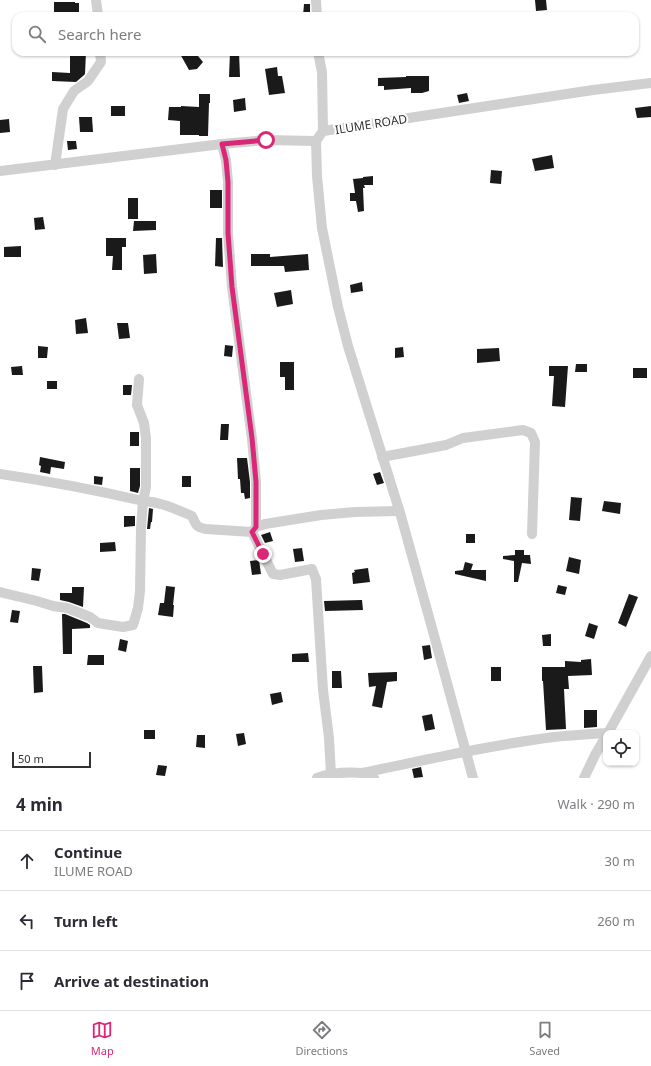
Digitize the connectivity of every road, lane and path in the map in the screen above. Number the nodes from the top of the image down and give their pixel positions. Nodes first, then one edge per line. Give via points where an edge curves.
1 (96, 0) edge
2 (316, 0) edge
3 (98, 12) edge
4 (317, 12) edge
5 (100, 56) edge
6 (319, 56) edge
7 (651, 83) edge
8 (323, 131) junction
9 (316, 141) junction
10 (222, 144) junction
11 (55, 165) junction
12 (0, 171) edge
13 (139, 379) dead end
14 (382, 457) junction
15 (0, 474) edge
16 (143, 501) junction
17 (399, 511) junction
18 (254, 530) junction
19 (532, 534) dead end
20 (0, 592) edge
21 (651, 656) edge
22 (609, 730) edge
23 (603, 734) edge
24 (603, 741) edge
25 (466, 751) junction
26 (362, 773) junction
27 (331, 774) junction
28 (317, 778) edge
29 (374, 778) edge
30 (473, 778) edge
31 (584, 778) edge

1 - 3 street
2 - 4 street
5 - 11 street via 101,62 88,81 74,91 62,109
6 - 8 street via 322,72
7 - 8 street, ILUME ROAD
8 - 9 street, ILUME ROAD
9 - 10 street via 266,140
9 - 14 street via 322,228 337,300 348,346
10 - 11 street
10 - 18 street via 228,182 232,287 256,482
11 - 12 street
13 - 16 street via 138,405 146,438 146,487
14 - 17 street
14 - 19 street via 446,445 463,438 523,430 532,433 535,442
15 - 16 street via 91,489
16 - 18 street via 167,505 192,516 196,526 200,528
16 - 20 street via 140,591 133,625 123,627 98,623 67,608
17 - 18 street via 321,515 265,524
17 - 25 street
18 - 27 street via 273,574 312,569 316,579
21 - 22 street
23 - 25 street via 554,737
24 - 31 street
25 - 26 street
25 - 30 street
26 - 27 street
26 - 29 street
27 - 28 street

